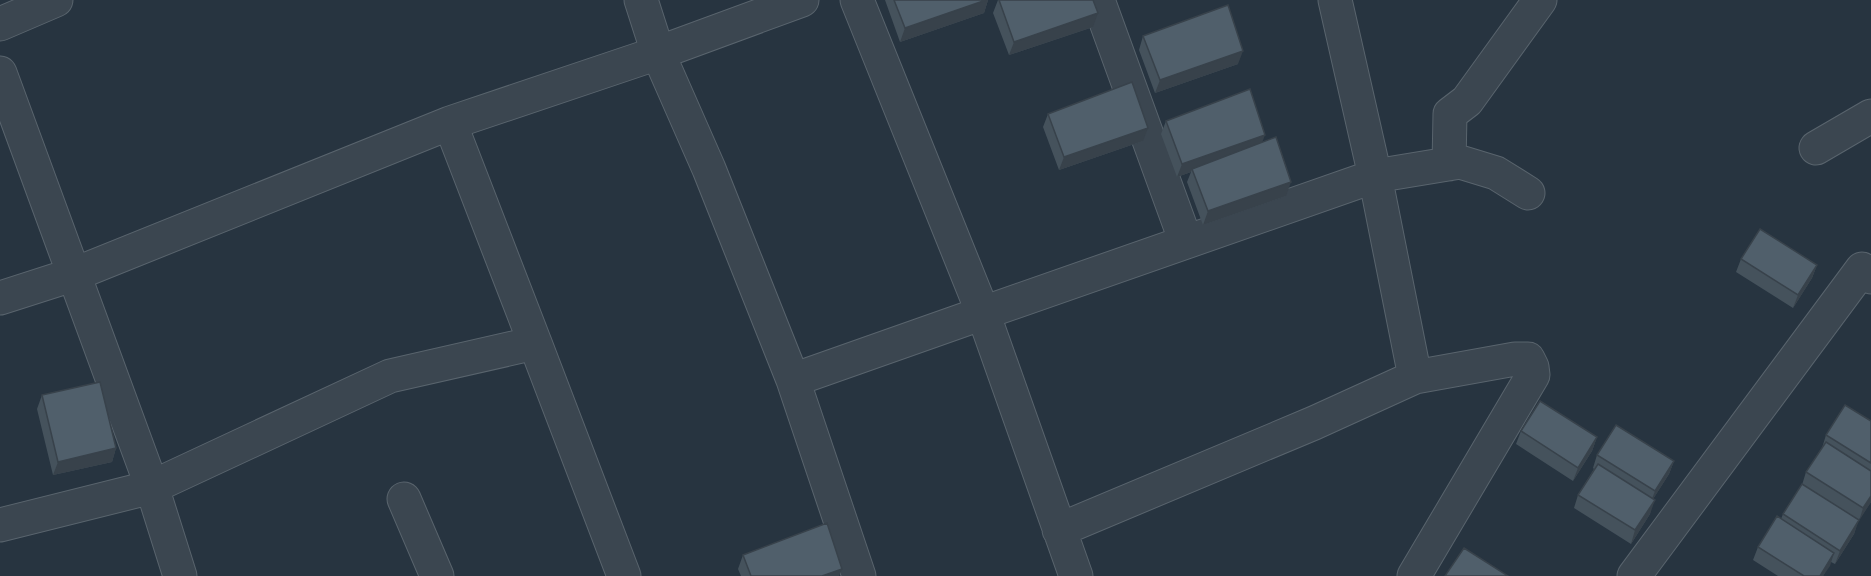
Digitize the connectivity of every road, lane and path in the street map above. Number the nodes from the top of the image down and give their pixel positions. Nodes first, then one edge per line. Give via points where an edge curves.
1 (56, 0) edge
2 (641, 0) edge
3 (802, 0) edge
4 (857, 0) edge
5 (1098, 0) edge
6 (1335, 0) edge
7 (1540, 0) edge
8 (0, 24) edge
9 (658, 53) junction
10 (0, 73) edge
11 (1871, 116) edge
12 (450, 123) junction
13 (1816, 148) dead end
14 (1449, 164) junction
15 (1375, 176) junction
16 (1528, 193) dead end
17 (1186, 242) junction
18 (1868, 268) edge
19 (75, 274) junction
20 (0, 298) edge
21 (983, 313) junction
22 (534, 343) junction
23 (1415, 376) junction
24 (793, 380) junction
25 (152, 487) junction
26 (404, 499) dead end
27 (0, 525) edge
28 (1059, 530) junction
29 (180, 576) edge
30 (437, 576) edge
31 (624, 576) edge
32 (859, 576) edge
33 (1076, 576) edge
34 (1414, 576) edge
35 (1634, 576) edge

1 - 8 street
2 - 9 street
3 - 9 street
4 - 21 street
5 - 17 street
6 - 15 street
7 - 14 street via 1467,101 1450,114
9 - 12 street
9 - 24 street
10 - 19 street
11 - 13 street
12 - 19 street
12 - 22 street
14 - 15 street
14 - 16 street via 1460,162 1496,173
15 - 17 street
15 - 23 street
17 - 21 street
18 - 35 street
19 - 20 street
19 - 25 street
21 - 24 street
21 - 28 street
22 - 25 street via 390,376
22 - 31 street
23 - 28 street via 1314,423
23 - 34 street via 1515,359 1528,359 1533,375
24 - 32 street
25 - 27 street
25 - 29 street
26 - 30 street
28 - 33 street

